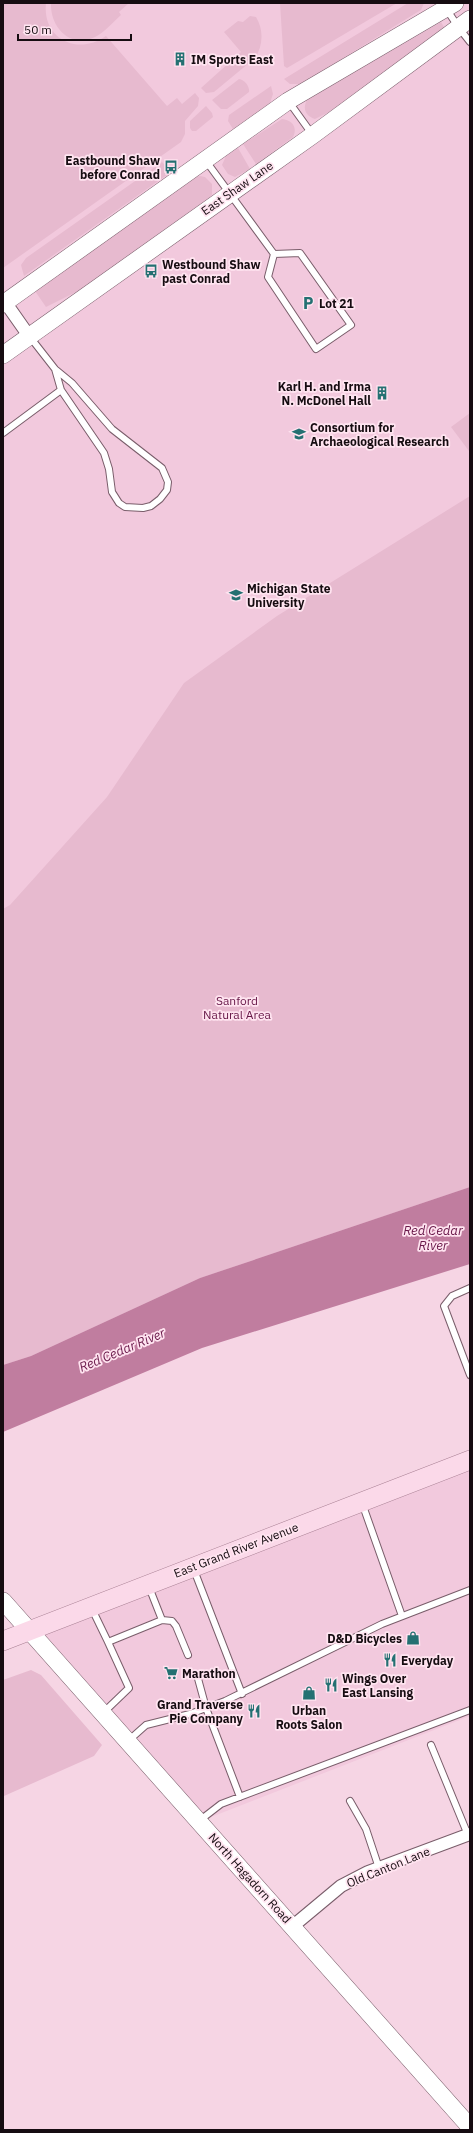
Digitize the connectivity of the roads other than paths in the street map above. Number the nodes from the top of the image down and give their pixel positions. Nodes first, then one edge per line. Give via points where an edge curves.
1 (448, 5) edge
2 (464, 24) edge
3 (470, 42) edge
4 (288, 101) junction
5 (313, 135) junction
6 (205, 160) junction
7 (229, 194) junction
8 (274, 254) junction
9 (4, 301) edge
10 (29, 336) junction
11 (3, 354) edge
12 (55, 368) junction
13 (61, 390) junction
14 (3, 433) edge
15 (470, 1288) edge
16 (470, 1375) edge
17 (468, 1463) edge
18 (362, 1502) junction
19 (193, 1567) junction
20 (147, 1584) junction
21 (470, 1590) edge
22 (3, 1601) edge
23 (91, 1606) junction
24 (402, 1616) junction
25 (162, 1620) junction
26 (28, 1631) junction
27 (3, 1641) edge
28 (108, 1642) junction
29 (188, 1655) dead end
30 (197, 1675) dead end
31 (242, 1694) junction
32 (206, 1708) junction
33 (470, 1710) edge
34 (102, 1714) junction
35 (127, 1742) junction
36 (431, 1745) dead end
37 (240, 1797) junction
38 (350, 1801) dead end
39 (199, 1821) junction
40 (469, 1834) edge
41 (379, 1868) junction
42 (294, 1926) junction
43 (470, 2127) edge

1 - 2 lane
1 - 4 street
2 - 3 lane
2 - 5 street, East Shaw Lane
4 - 5 lane
4 - 6 street
5 - 7 street, East Shaw Lane
6 - 7 lane
6 - 9 street
7 - 8 lane
7 - 10 street, East Shaw Lane
8 - 8 lane via 268,277 316,349 351,325 300,253
9 - 10 street
10 - 11 street, East Shaw Lane
10 - 12 lane
12 - 13 lane
12 - 13 lane via 72,383 112,429 162,468 168,482 160,499 143,508 119,504 112,492 104,453
13 - 14 lane
15 - 16 lane via 452,1296 444,1306
17 - 18 main road, East Grand River Avenue
18 - 19 main road, East Grand River Avenue
18 - 24 lane
19 - 20 main road, East Grand River Avenue
19 - 31 lane
20 - 23 main road, East Grand River Avenue
20 - 25 lane
21 - 24 lane
22 - 26 street, North Hagadorn Road
23 - 26 main road, East Grand River Avenue
23 - 28 lane
24 - 31 lane
25 - 28 lane
25 - 29 lane via 172,1621 176,1626
26 - 27 main road, East Grand River Avenue
26 - 34 street, North Hagadorn Road
28 - 34 lane via 130,1688
30 - 32 lane
31 - 32 lane
32 - 35 lane via 146,1725
32 - 37 lane
33 - 37 lane
34 - 35 street, North Hagadorn Road
35 - 39 street, North Hagadorn Road
36 - 40 lane
37 - 39 lane via 221,1804
38 - 41 lane via 366,1829
39 - 42 street, North Hagadorn Road
40 - 41 street, Old Canton Lane
41 - 42 street, Old Canton Lane via 341,1886
42 - 43 street, North Hagadorn Road

